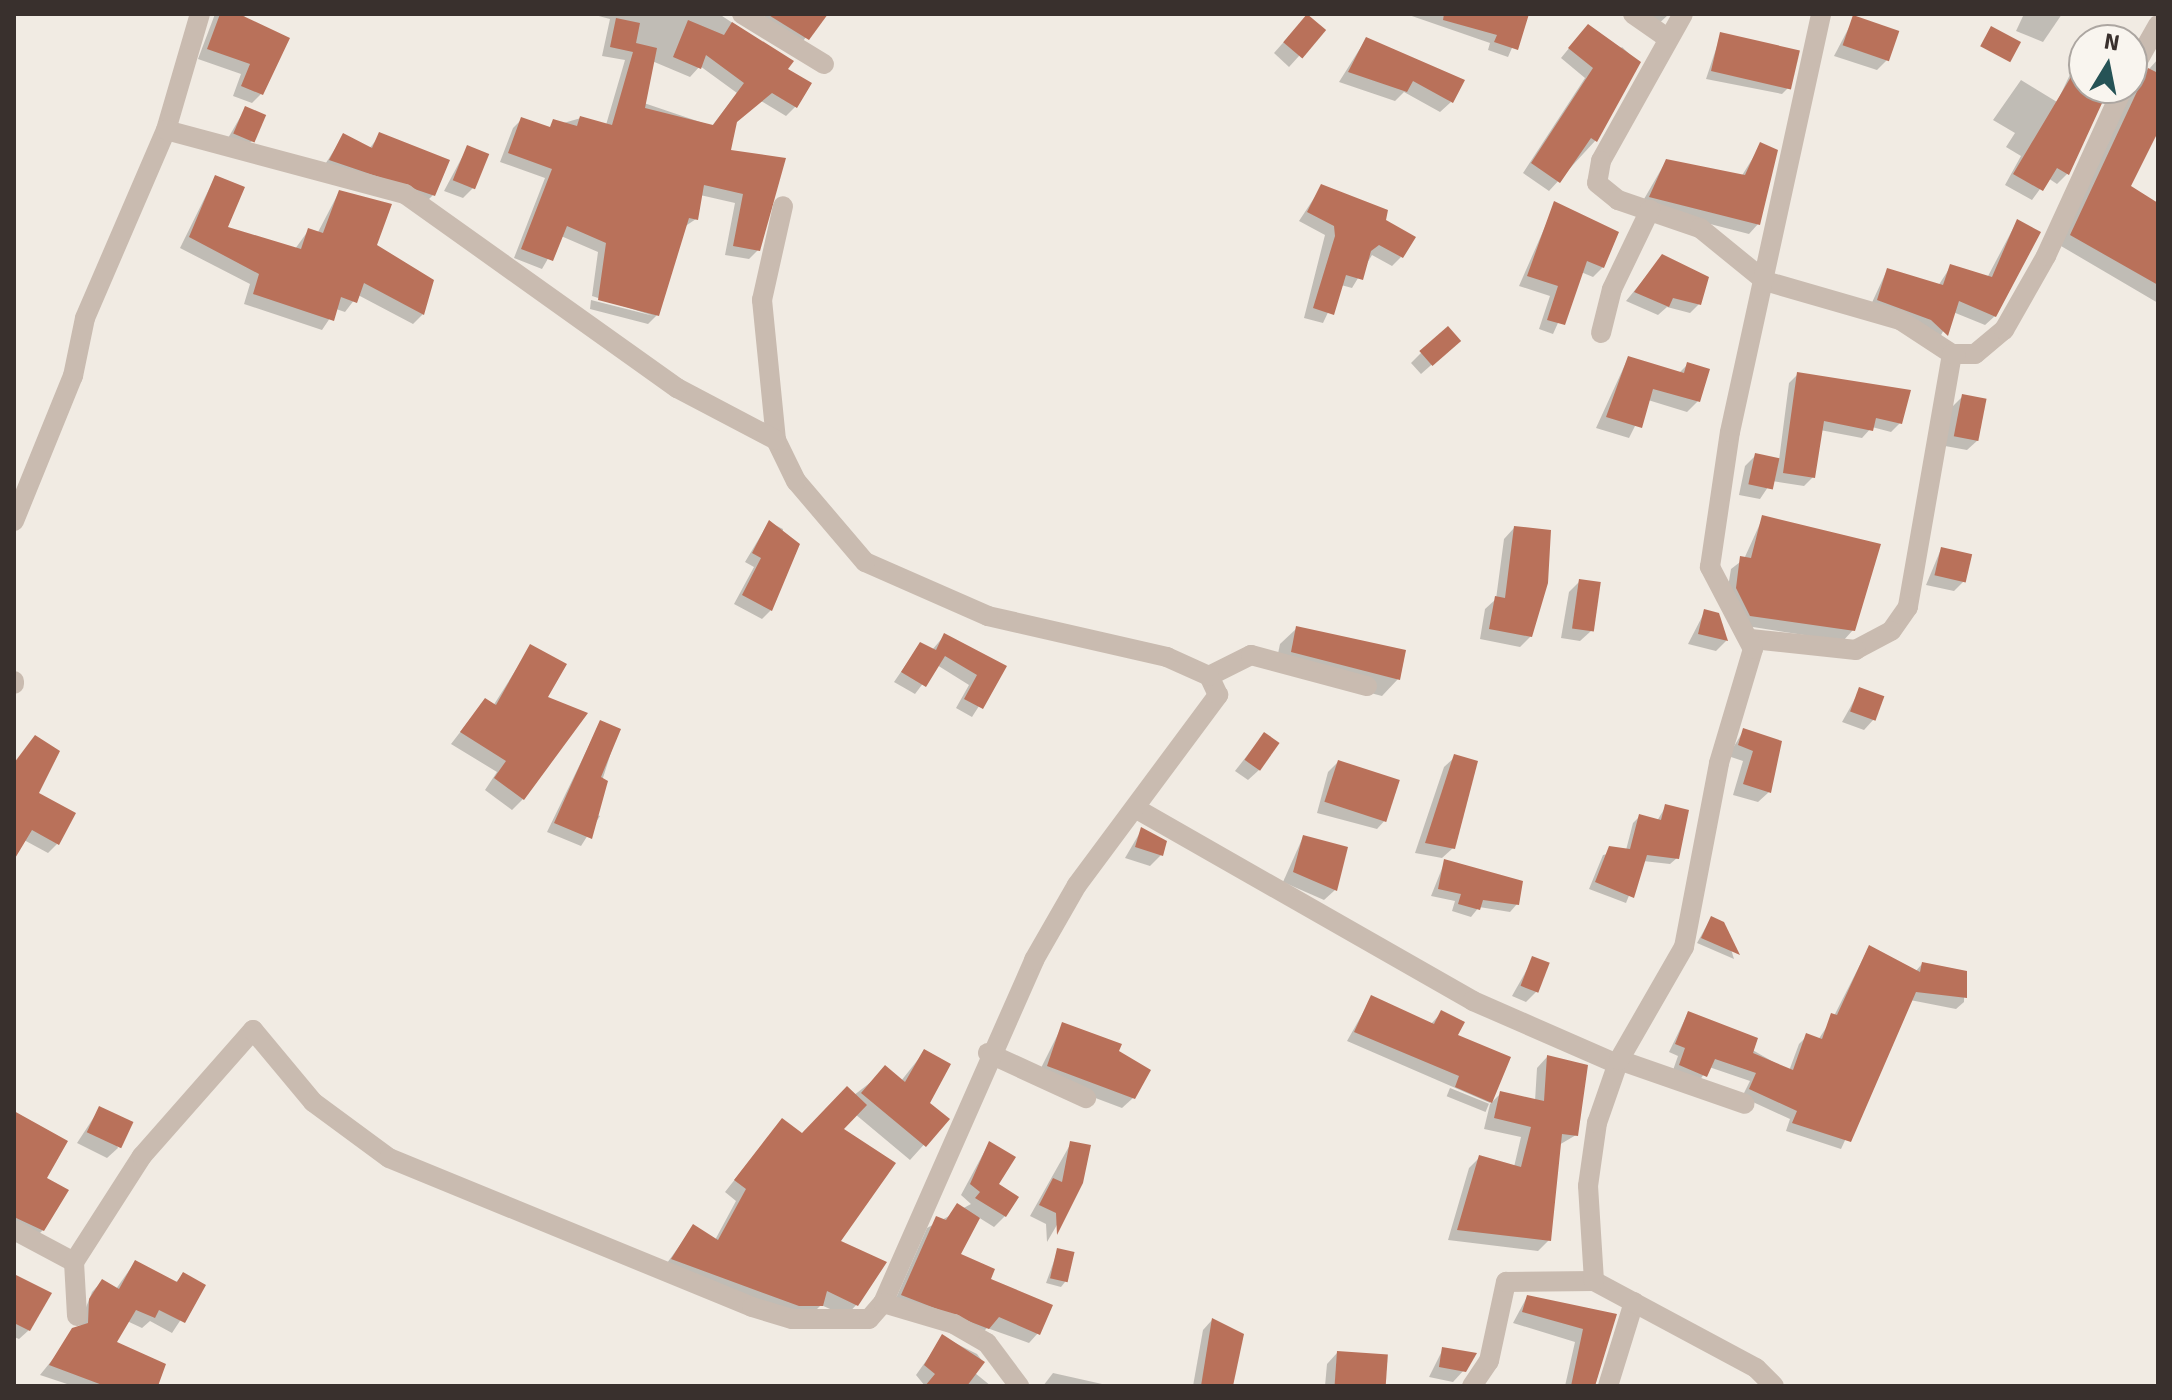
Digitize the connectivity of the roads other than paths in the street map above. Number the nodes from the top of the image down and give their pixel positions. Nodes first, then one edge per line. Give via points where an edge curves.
1 (200, 14) edge
2 (742, 14) edge
3 (1633, 14) edge
4 (1683, 14) edge
5 (1821, 14) edge
6 (2158, 25) edge
7 (1665, 36) junction
8 (2148, 43) edge
9 (824, 64) dead end
10 (2116, 104) edge
11 (166, 130) junction
12 (783, 206) dead end
13 (1650, 210) junction
14 (1765, 281) junction
15 (1601, 333) dead end
16 (1952, 354) junction
17 (776, 440) junction
18 (14, 521) edge
19 (1751, 639) junction
20 (1209, 676) junction
21 (1367, 686) dead end
22 (1135, 808) junction
23 (988, 1053) junction
24 (1618, 1062) junction
25 (1086, 1098) dead end
26 (1745, 1104) dead end
27 (14, 1230) edge
28 (74, 1262) junction
29 (1594, 1281) junction
30 (1634, 1302) junction
31 (883, 1303) junction
32 (77, 1316) dead end
33 (1019, 1386) edge
34 (1472, 1386) edge
35 (1608, 1386) edge
36 (1774, 1386) edge

1 - 11 street
2 - 9 street
3 - 7 street
4 - 7 street
5 - 14 street
6 - 8 street
7 - 13 street via 1601,161 1597,183 1618,200
10 - 16 street via 2046,256 2004,330 1975,354
11 - 17 street via 405,194 677,388
11 - 18 street via 85,318 73,376
12 - 17 street via 762,300
13 - 14 street via 1700,228
13 - 15 street via 1612,289
14 - 16 street via 1900,320
14 - 19 street via 1730,432 1710,567
16 - 19 street via 1908,607 1891,631 1856,650
17 - 20 street via 796,481 865,562 988,616 1167,657
19 - 24 street via 1684,947
20 - 21 street via 1251,655
20 - 22 street via 1214,707
22 - 23 street via 1077,885
22 - 24 street via 1473,1001
23 - 25 street
23 - 31 street
24 - 26 street
24 - 29 street via 1597,1123 1588,1186
27 - 28 street
28 - 31 street via 142,1156 253,1030 313,1102 403,1164 792,1319 853,1323
28 - 32 street
29 - 30 street
29 - 34 street via 1506,1282 1489,1361
30 - 35 street
30 - 36 street via 1756,1368
31 - 33 street via 954,1324 987,1343

